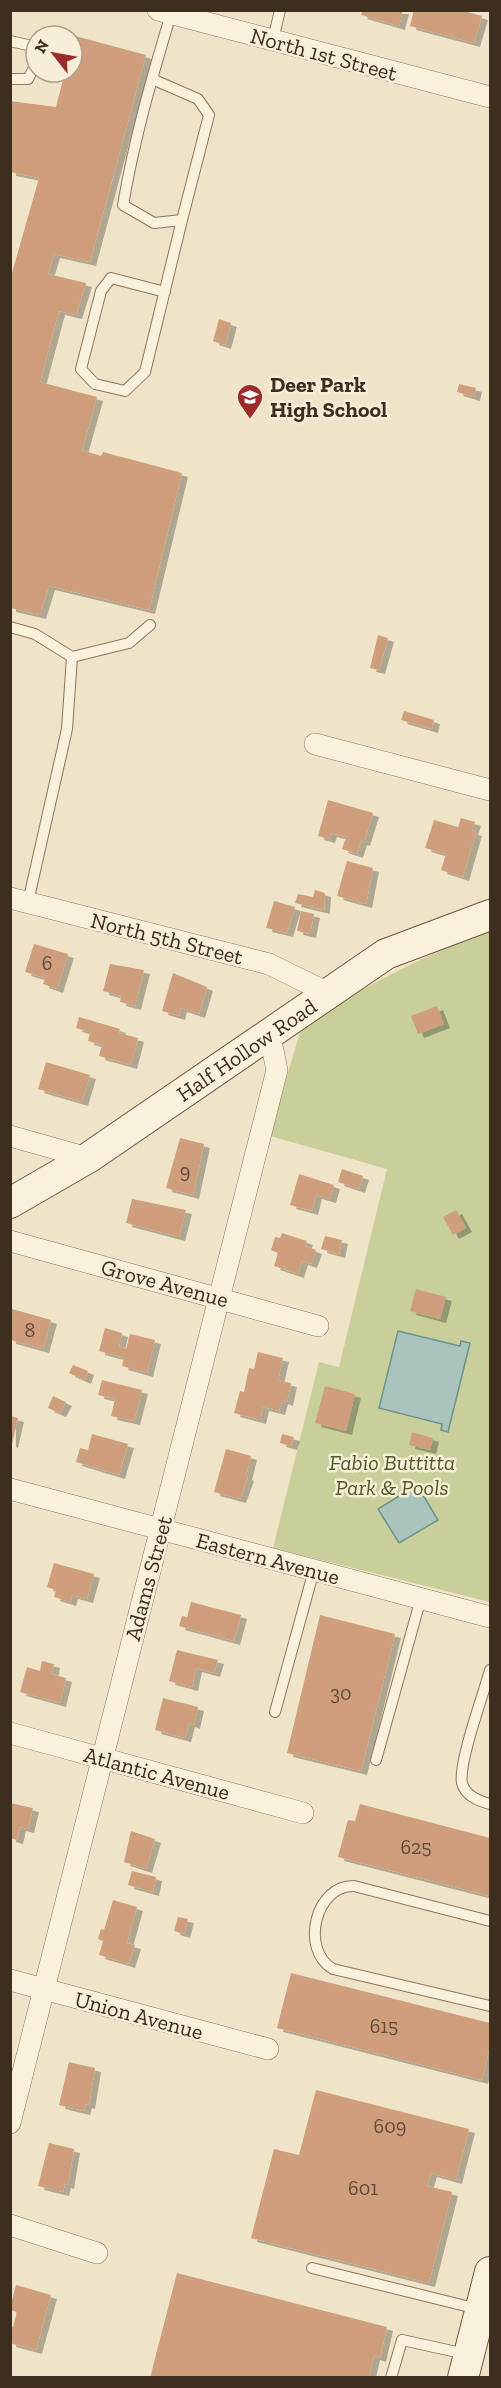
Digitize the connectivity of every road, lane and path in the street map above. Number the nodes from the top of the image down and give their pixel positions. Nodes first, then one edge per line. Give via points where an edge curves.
1 (280, 10) edge
2 (165, 12) edge
3 (273, 40) junction
4 (152, 79) junction
5 (490, 97) edge
6 (182, 220) junction
7 (165, 292) junction
8 (150, 625) dead end
9 (10, 627) edge
10 (72, 657) junction
11 (315, 744) dead end
12 (490, 790) edge
13 (19, 900) edge
14 (490, 915) edge
15 (323, 991) junction
16 (268, 1032) junction
17 (10, 1136) edge
18 (88, 1158) junction
19 (10, 1203) edge
20 (10, 1241) edge
21 (220, 1298) junction
22 (318, 1326) dead end
23 (10, 1489) edge
24 (161, 1530) junction
25 (314, 1570) junction
26 (421, 1598) junction
27 (490, 1617) edge
28 (490, 1670) edge
29 (275, 1712) dead end
30 (10, 1733) edge
31 (101, 1757) junction
32 (376, 1760) dead end
33 (490, 1804) edge
34 (303, 1813) dead end
35 (490, 1921) edge
36 (10, 1980) edge
37 (44, 1989) junction
38 (490, 2006) edge
39 (268, 2049) dead end
40 (10, 2123) edge
41 (10, 2225) edge
42 (98, 2253) dead end
43 (312, 2268) dead end
44 (490, 2272) edge
45 (481, 2309) junction
46 (466, 2366) edge
47 (391, 2378) edge

1 - 3 lane
2 - 3 street, North 1st Street
2 - 4 lane
3 - 5 street, North 1st Street
4 - 6 lane via 198,99 209,115
4 - 6 lane via 123,205 154,223
6 - 7 lane
7 - 7 lane via 145,372 125,391 95,384 81,369 101,291 111,278
8 - 10 lane via 129,643
9 - 10 lane via 35,634
10 - 13 lane via 67,729
11 - 12 street
13 - 15 street, North 5th Street via 269,964
14 - 15 street, Half Hollow Road via 386,954
15 - 16 street, Half Hollow Road
16 - 18 street, Half Hollow Road
16 - 21 street, Adams Street via 277,1070
17 - 18 street
18 - 19 street, Half Hollow Road
20 - 21 street, Grove Avenue
21 - 22 street, Grove Avenue
21 - 24 street, Adams Street
23 - 24 street, Eastern Avenue
24 - 25 street, Eastern Avenue
24 - 31 street, Adams Street
25 - 26 street, Eastern Avenue
25 - 29 lane
26 - 27 street, Eastern Avenue
26 - 32 lane
28 - 33 lane via 462,1784 467,1792
30 - 31 street, Atlantic Avenue
31 - 34 street, Atlantic Avenue
31 - 37 street, Adams Street
35 - 38 lane via 342,1886 323,1904 314,1943 322,1963 333,1969
36 - 37 street, Union Avenue
37 - 39 street, Union Avenue
37 - 40 street, Adams Street
41 - 42 street
43 - 45 lane
44 - 45 street
45 - 46 street
46 - 47 lane via 402,2340

